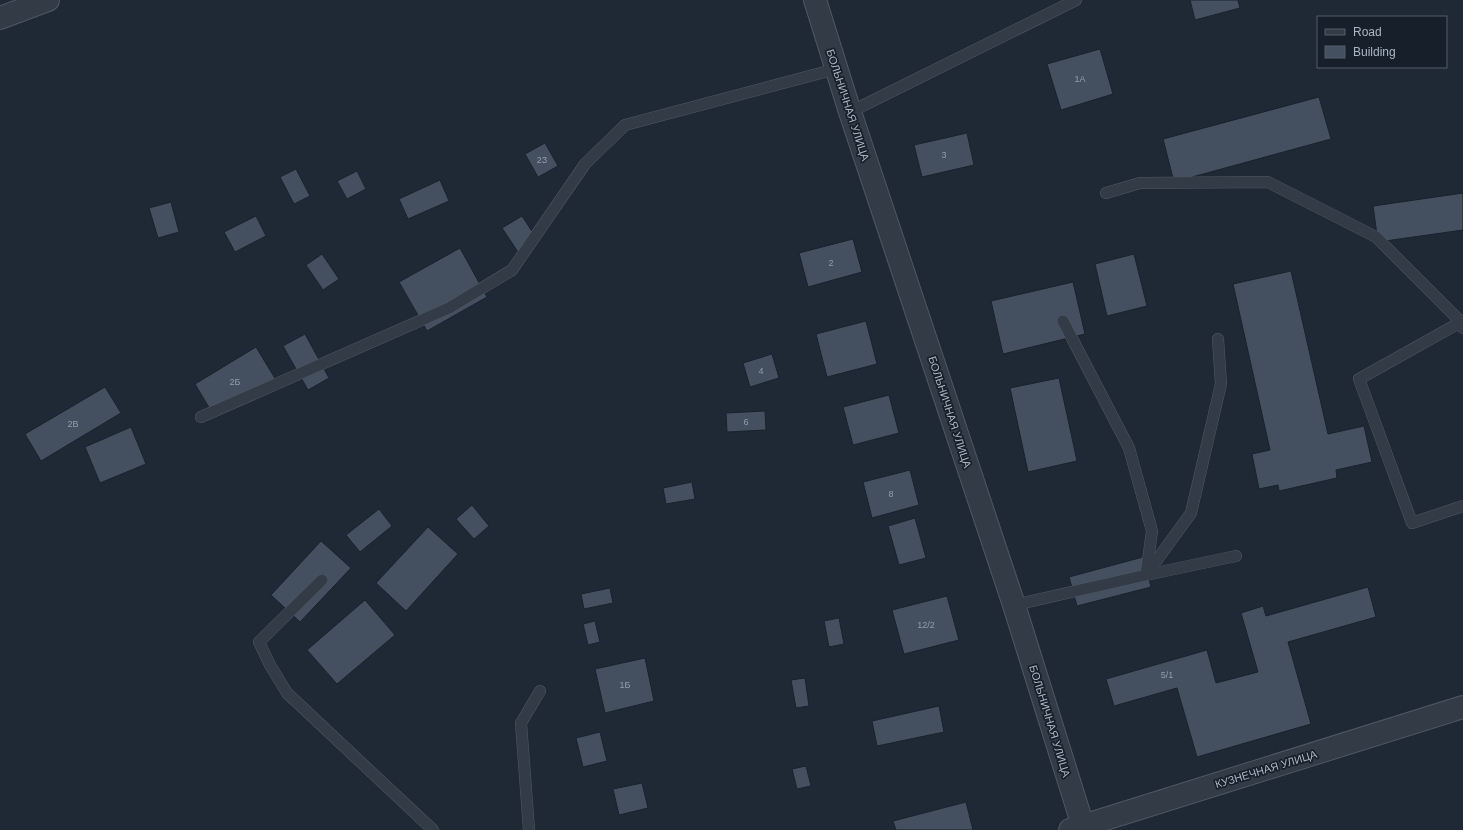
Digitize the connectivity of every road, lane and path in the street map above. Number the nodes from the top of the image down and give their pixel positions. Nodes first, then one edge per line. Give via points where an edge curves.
1 (48, 0) edge
2 (815, 0) edge
3 (1076, 0) edge
4 (0, 18) edge
5 (836, 69) junction
6 (850, 112) junction
7 (1106, 193) dead end
8 (1063, 320) dead end
9 (1462, 324) edge
10 (1218, 339) dead end
11 (201, 417) dead end
12 (1463, 506) edge
13 (1236, 556) dead end
14 (1146, 575) junction
15 (322, 580) dead end
16 (1014, 605) junction
17 (540, 691) dead end
18 (1463, 707) edge
19 (1076, 828) edge
20 (433, 830) edge
21 (529, 830) edge

1 - 4 street
2 - 5 street, БОЛЬНИЧНАЯ УЛИЦА
3 - 6 lane
5 - 6 street, БОЛЬНИЧНАЯ УЛИЦА
5 - 11 lane via 626,125 584,164 512,270 449,308
6 - 16 street, БОЛЬНИЧНАЯ УЛИЦА
7 - 9 lane via 1140,183 1268,182 1376,238
8 - 14 lane via 1129,448 1152,531
9 - 12 lane via 1359,379 1412,523
10 - 14 lane via 1221,384 1191,513
13 - 14 lane
14 - 16 lane
15 - 20 lane via 259,642 287,693
16 - 19 street, БОЛЬНИЧНАЯ УЛИЦА
17 - 21 lane via 521,723
18 - 19 street, КУЗНЕЧНАЯ УЛИЦА

